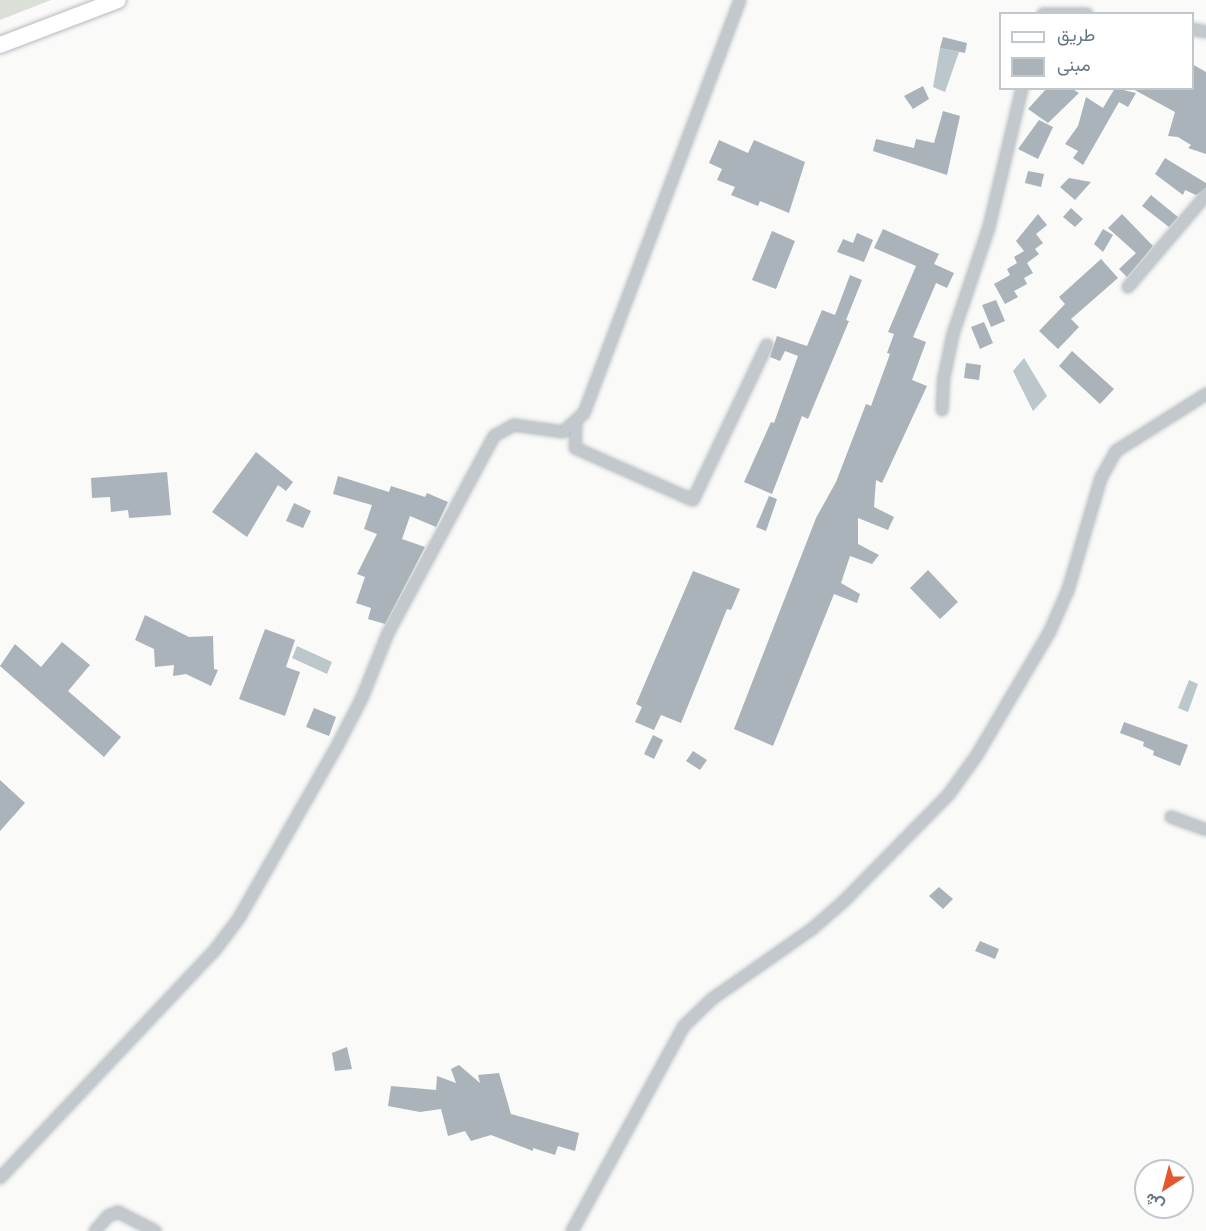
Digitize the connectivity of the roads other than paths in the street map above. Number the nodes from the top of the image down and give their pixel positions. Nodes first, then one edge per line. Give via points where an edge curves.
1 (118, 0) edge
2 (740, 0) edge
3 (0, 45) edge
4 (1022, 90) edge
5 (1206, 195) edge
6 (1128, 287) dead end
7 (766, 345) dead end
8 (1206, 394) edge
9 (942, 410) dead end
10 (576, 424) junction
11 (1171, 817) dead end
12 (1206, 830) edge
13 (0, 1178) edge
14 (95, 1231) edge
15 (155, 1231) edge
16 (572, 1231) edge

1 - 3 main road
2 - 10 street via 587,406
4 - 9 street via 989,227 953,334
5 - 6 street
7 - 10 street via 693,500 574,448
8 - 16 street via 1116,451 1101,478 1068,590 1050,631 977,755 949,794 844,901 812,929 712,999 684,1026
10 - 13 street via 563,432 514,425 494,436 388,633 362,698 335,750 239,918 215,950
11 - 12 street
14 - 15 street via 108,1215 118,1212

